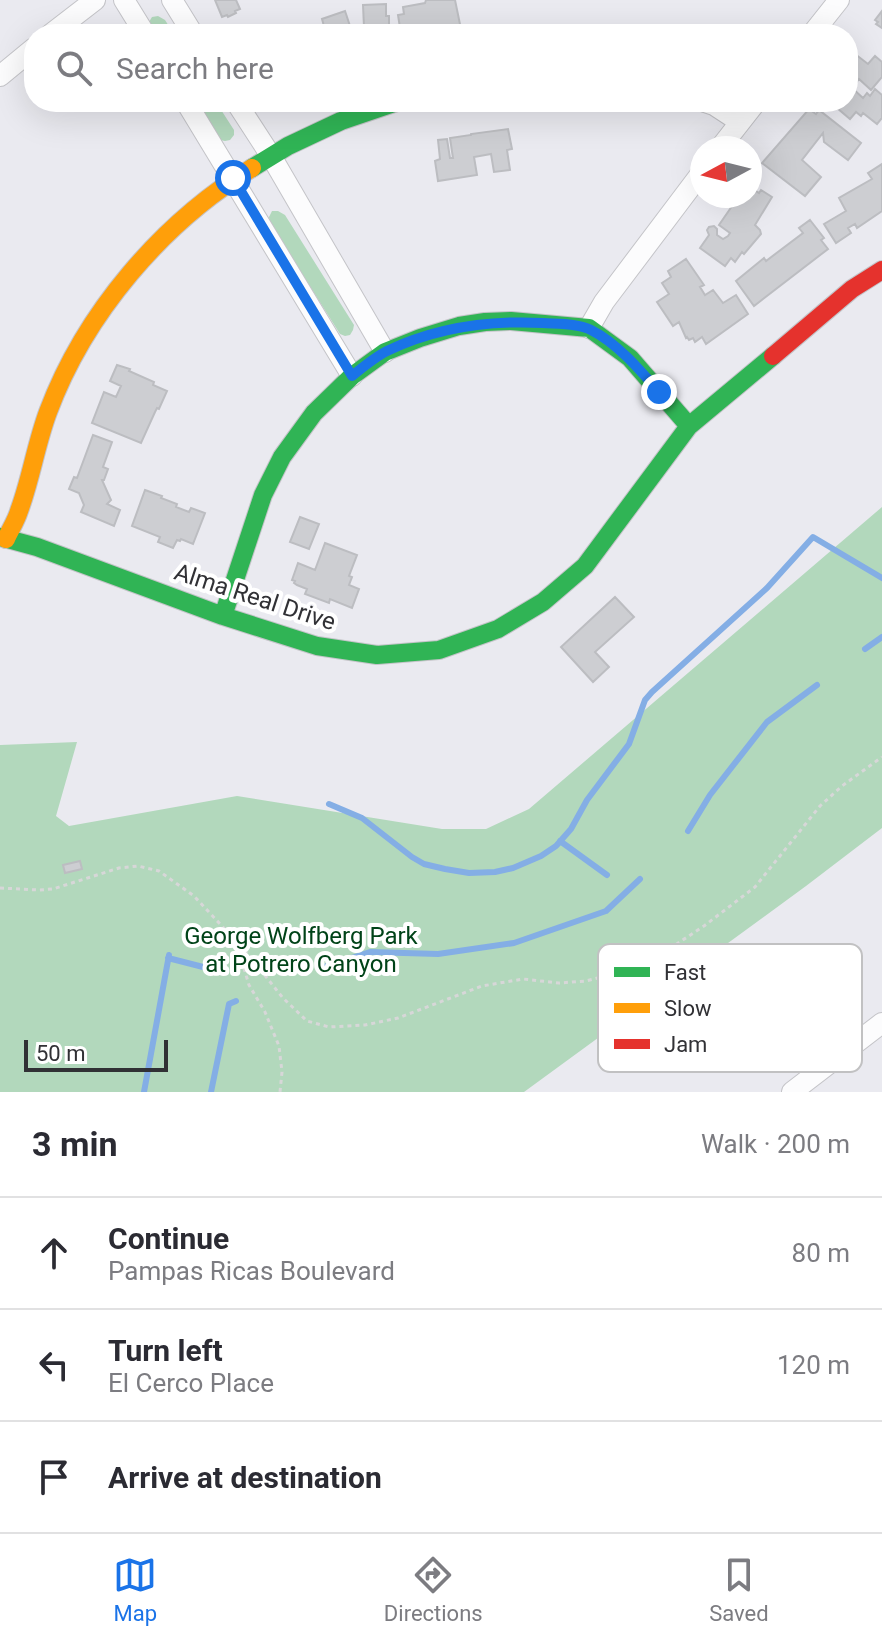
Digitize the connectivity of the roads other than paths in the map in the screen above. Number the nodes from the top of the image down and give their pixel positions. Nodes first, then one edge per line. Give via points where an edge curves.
1 (95, 0) edge
2 (124, 0) edge
3 (172, 0) edge
4 (839, 0) edge
5 (64, 24) edge
6 (139, 24) edge
7 (187, 24) edge
8 (820, 24) edge
9 (24, 56) edge
10 (0, 76) edge
11 (192, 112) edge
12 (242, 112) edge
13 (362, 112) edge
14 (725, 112) edge
15 (748, 112) edge
16 (740, 122) junction
17 (729, 136) edge
18 (271, 156) junction
19 (233, 178) junction
20 (690, 188) edge
21 (882, 270) edge
22 (589, 328) junction
23 (385, 352) junction
24 (352, 376) junction
25 (689, 426) junction
26 (3, 538) edge
27 (223, 616) junction
28 (882, 1023) edge
29 (862, 1038) edge
30 (818, 1072) edge
31 (792, 1092) edge

1 - 5 street
2 - 6 street
3 - 7 street
4 - 8 street
9 - 10 street
11 - 19 street
12 - 18 street
13 - 18 street
14 - 16 street
15 - 16 street
16 - 17 street
18 - 19 street
18 - 23 street
19 - 24 street
19 - 26 street via 149,251 105,305 53,400 21,507
20 - 22 street
21 - 25 street, Alma Real Drive via 852,289
22 - 23 street via 485,322
22 - 25 street via 630,358
23 - 24 street
24 - 27 street via 314,413 282,457 263,495
25 - 27 street, Alma Real Drive via 585,566 543,602 498,629 439,650 377,655 317,646
26 - 27 street, Alma Real Drive
28 - 29 street
30 - 31 street

